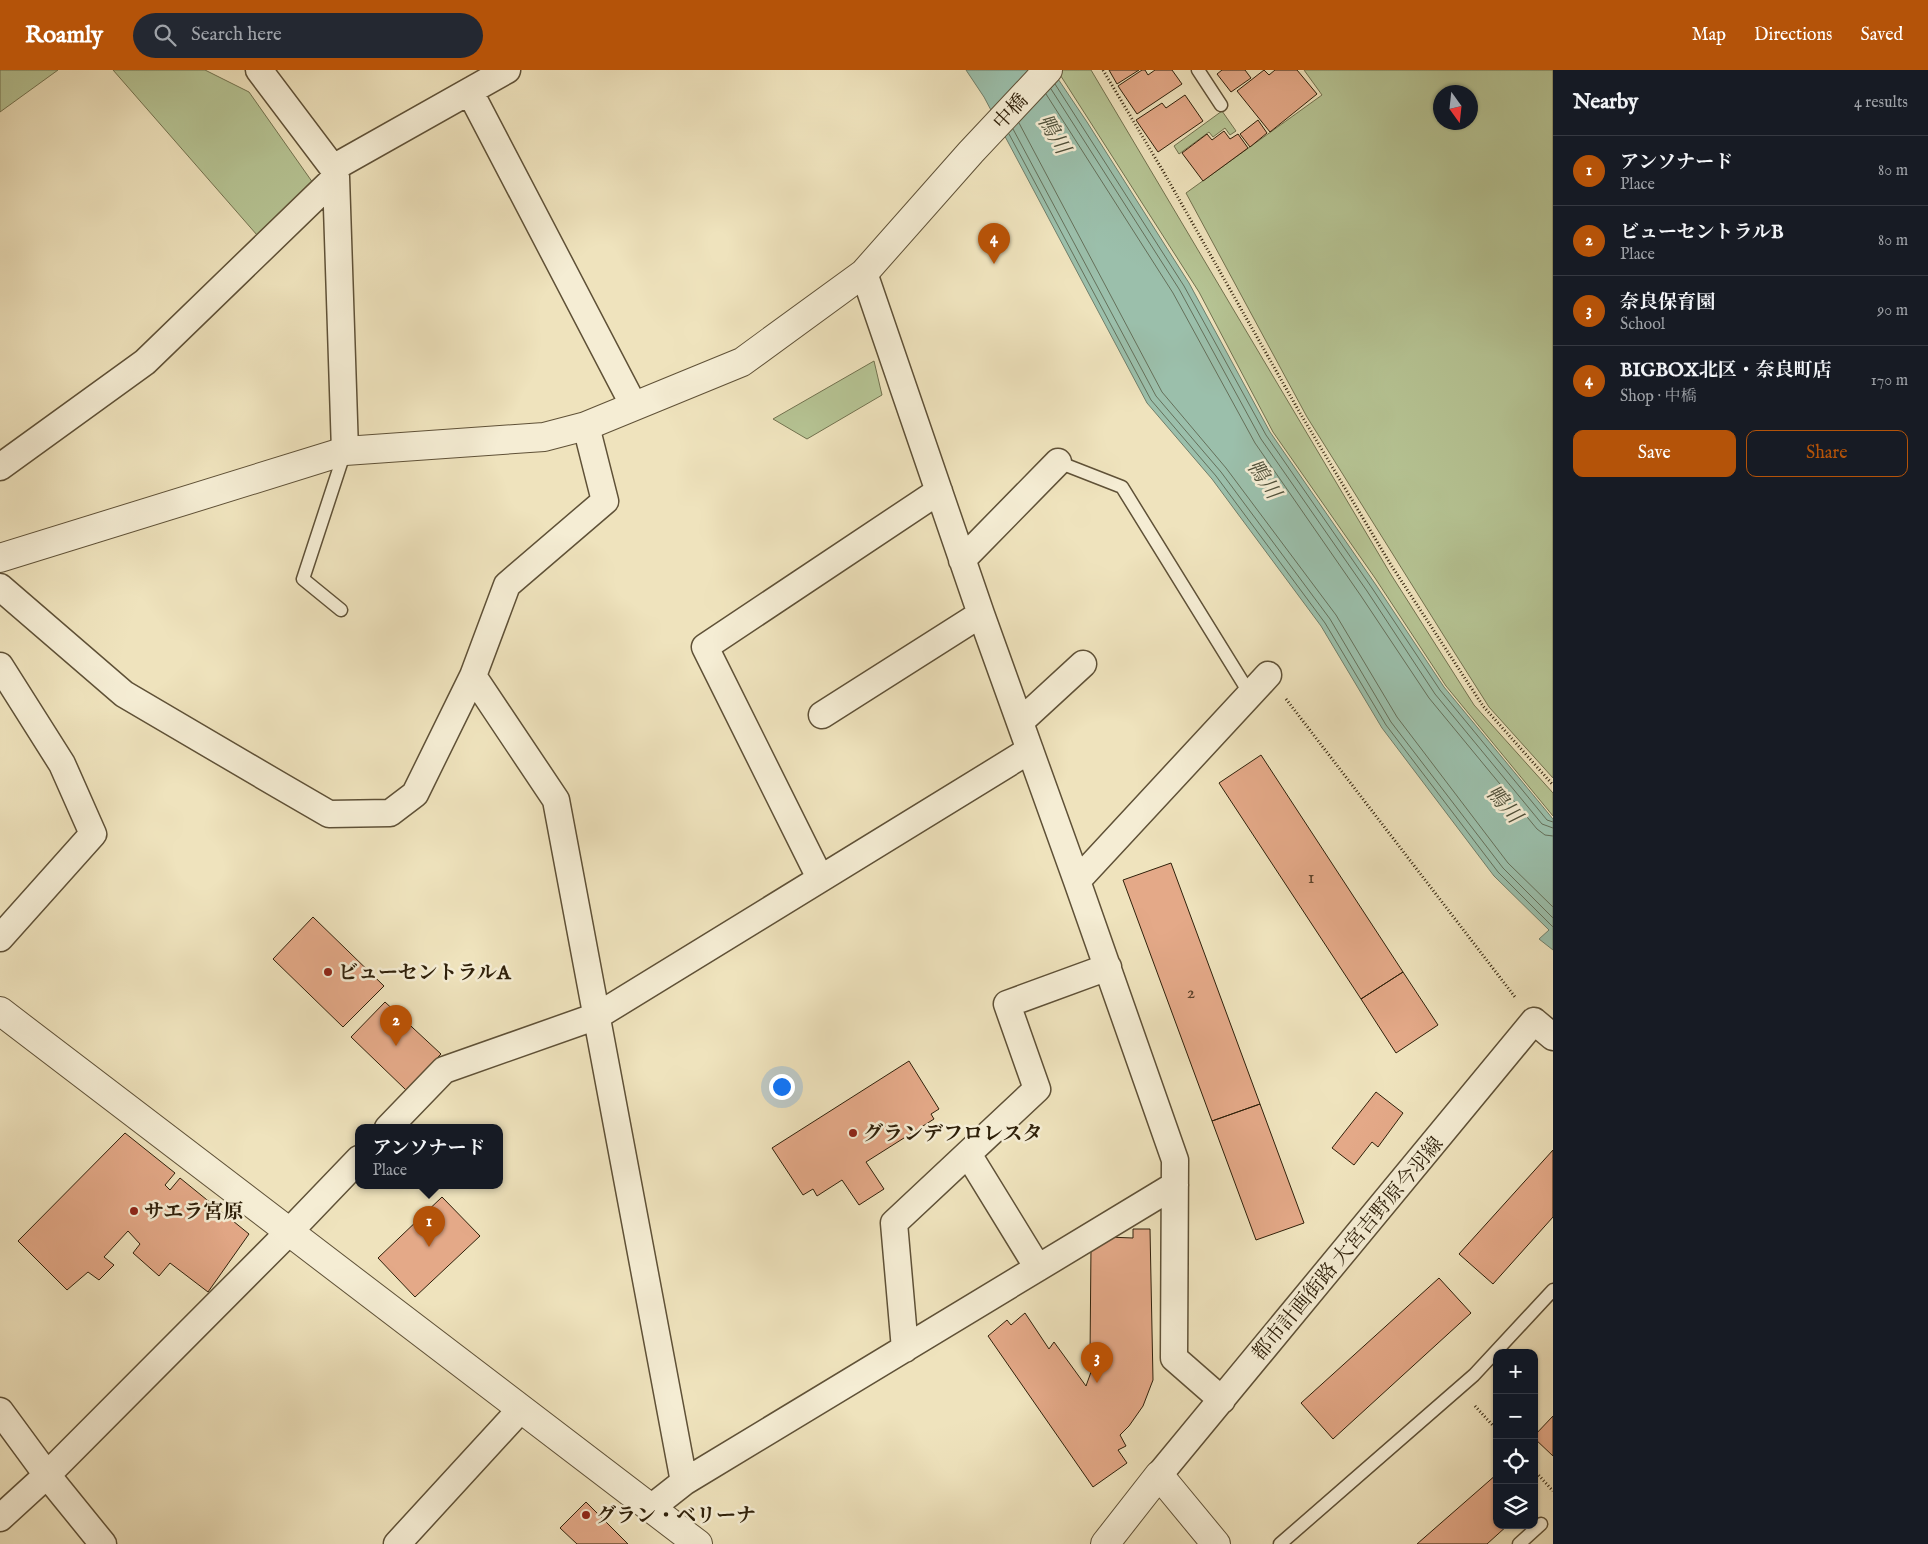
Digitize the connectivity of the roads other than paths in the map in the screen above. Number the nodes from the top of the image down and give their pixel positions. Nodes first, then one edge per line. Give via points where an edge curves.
1 (259, 70) edge
2 (507, 70) edge
3 (1048, 70) edge
4 (1198, 70) edge
5 (470, 92) junction
6 (1221, 105) dead end
7 (334, 173) junction
8 (864, 273) junction
9 (634, 406) junction
10 (586, 426) junction
11 (345, 452) junction
12 (1058, 462) joint
13 (0, 467) edge
14 (939, 491) junction
15 (0, 558) edge
16 (962, 560) junction
17 (0, 588) edge
18 (341, 610) dead end
19 (981, 614) junction
20 (1083, 664) dead end
21 (0, 666) edge
22 (1268, 675) road end
23 (472, 676) junction
24 (1250, 694) junction
25 (822, 715) dead end
26 (1020, 722) junction
27 (1030, 750) junction
28 (820, 878) junction
29 (1078, 881) junction
30 (0, 938) edge
31 (1108, 967) junction
32 (0, 1011) edge
33 (596, 1016) junction
34 (1543, 1029) edge
35 (392, 1124) edge
36 (968, 1154) junction
37 (355, 1163) edge
38 (1175, 1185) junction
39 (288, 1233) junction
40 (1038, 1268) junction
41 (1553, 1290) edge
42 (905, 1349) junction
43 (1222, 1400) junction
44 (520, 1410) junction
45 (0, 1411) edge
46 (47, 1475) junction
47 (1159, 1475) junction
48 (684, 1482) junction
49 (651, 1508) junction
50 (0, 1518) edge
51 (1541, 1524) dead end
52 (103, 1544) edge
53 (397, 1544) edge
54 (698, 1544) edge
55 (1105, 1544) edge
56 (1216, 1544) edge
57 (1280, 1544) edge
58 (1519, 1544) edge

1 - 7 street
2 - 5 street
3 - 8 street, 中橋
4 - 6 lane
5 - 7 street
5 - 9 street
7 - 11 street
7 - 13 street via 145,362
8 - 9 street, 中橋 via 742,362
8 - 14 street
9 - 10 street, 中橋
10 - 11 street, 中橋 via 544,437
10 - 23 street via 605,501 507,584
11 - 15 street, 中橋
11 - 18 lane via 303,579
12 - 16 street
12 - 24 lane via 1122,487
14 - 16 street
14 - 28 street via 705,647
16 - 19 street
17 - 23 street via 124,694 329,814 390,813 416,794
19 - 25 street
19 - 26 street
20 - 26 street
21 - 30 street via 62,764 93,834
22 - 24 street
23 - 33 street via 556,800
24 - 29 street
26 - 27 street
27 - 28 street
27 - 29 street
28 - 33 street
29 - 31 street
31 - 36 street via 1007,1004 1037,1089
31 - 38 street via 1175,1160
32 - 39 street
33 - 35 street via 444,1070
33 - 48 street
34 - 43 street, 都市計画街路 大宮吉野原今羽線
36 - 40 street
36 - 42 street via 894,1223
37 - 39 street
38 - 40 street
38 - 43 street via 1174,1358
39 - 44 street
39 - 46 street
40 - 42 street
41 - 57 lane via 1474,1375
42 - 48 street
43 - 47 street, 都市計画街路 大宮吉野原今羽線
44 - 49 street
44 - 53 street
45 - 46 street
46 - 50 street
46 - 52 street
47 - 55 street
47 - 56 street
48 - 49 street
49 - 54 street
51 - 58 lane

